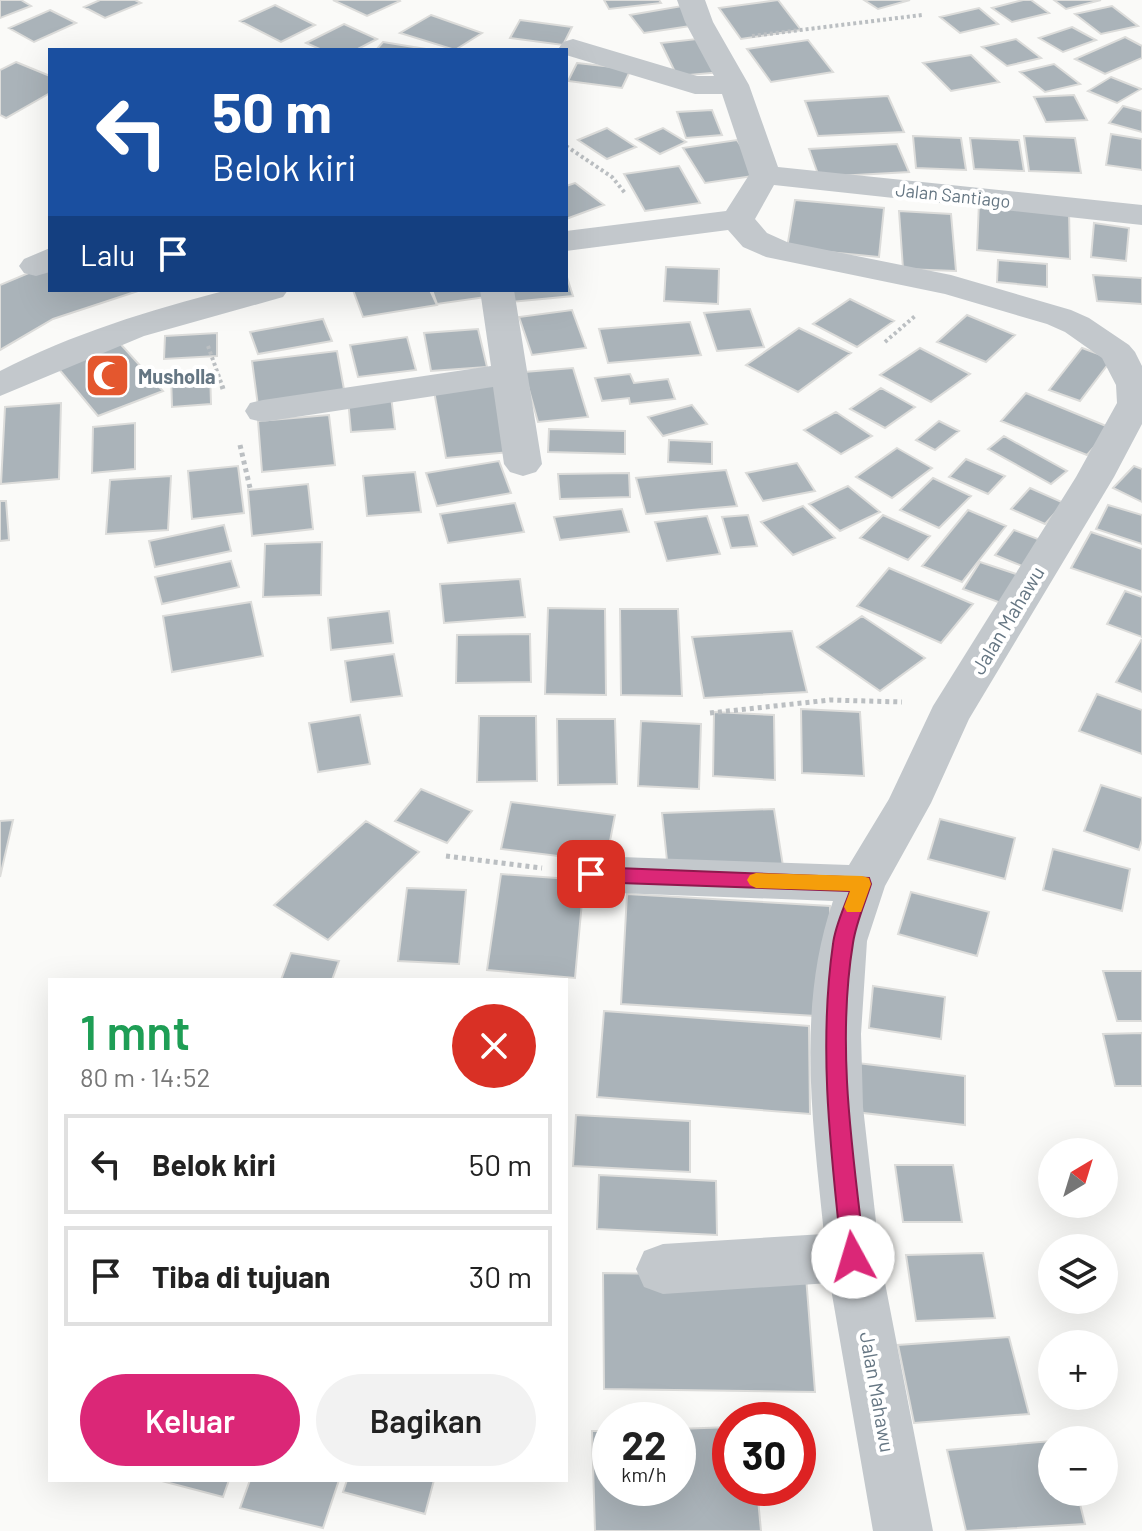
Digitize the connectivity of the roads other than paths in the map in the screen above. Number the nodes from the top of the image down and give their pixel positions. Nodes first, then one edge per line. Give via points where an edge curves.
1 (691, 0) edge
2 (573, 48) dead end
3 (734, 85) junction
4 (765, 175) junction
5 (1142, 215) edge
6 (739, 219) junction
7 (568, 241) edge
8 (262, 292) edge
9 (497, 292) edge
10 (509, 374) junction
11 (0, 385) edge
12 (263, 411) dead end
13 (523, 464) dead end
14 (591, 874) road end
15 (862, 884) junction
16 (853, 1257) junction
17 (663, 1269) dead end
18 (903, 1531) edge

1 - 3 street
2 - 3 street via 695,85
3 - 4 street
4 - 5 street, Jalan Santiago
4 - 6 street
6 - 7 street
6 - 15 street, Jalan Mahawu via 755,240 778,250 951,285 1059,317 1106,344 1134,385 1135,403 1095,477 948,717 909,803
8 - 11 street via 195,307 51,357
9 - 10 street
10 - 12 street
10 - 13 street
14 - 15 street
15 - 16 street, Jalan Mahawu via 843,941 836,1034 837,1107
16 - 17 street
16 - 18 street, Jalan Mahawu

